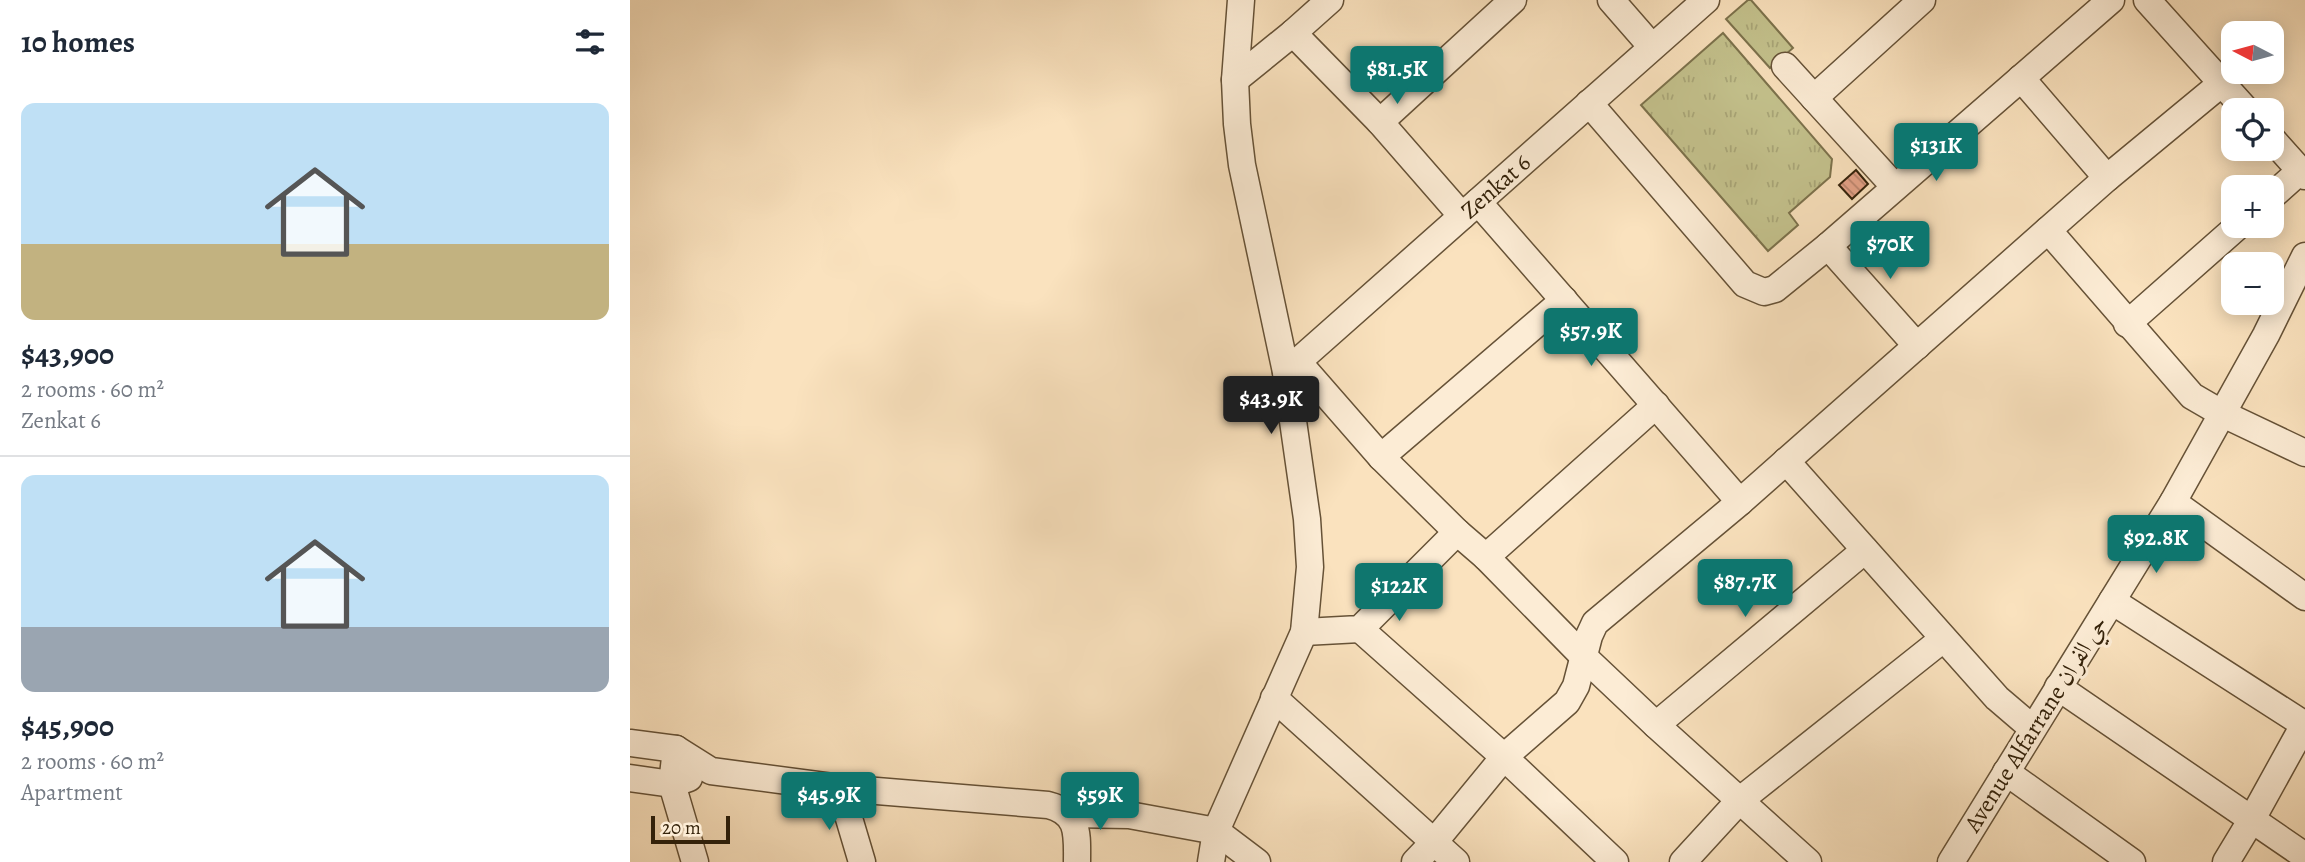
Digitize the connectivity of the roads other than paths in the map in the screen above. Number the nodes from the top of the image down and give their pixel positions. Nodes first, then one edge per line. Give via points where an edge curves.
1 (1241, 0) edge
2 (1330, 0) edge
3 (1513, 0) edge
4 (1611, 0) edge
5 (1706, 0) edge
6 (1922, 0) edge
7 (2111, 0) edge
8 (2147, 0) edge
9 (1293, 33) junction
10 (1652, 47) junction
11 (1785, 66) dead end
12 (2021, 78) junction
13 (1234, 80) junction
14 (2221, 82) edge
15 (2221, 84) edge
16 (2223, 84) edge
17 (1814, 98) junction
18 (2235, 98) edge
19 (1589, 103) junction
20 (1380, 122) junction
21 (2284, 153) edge
22 (2302, 174) edge
23 (2108, 178) junction
24 (1895, 187) junction
25 (2284, 187) edge
26 (1470, 209) junction
27 (2048, 230) junction
28 (2224, 238) edge
29 (1828, 246) junction
30 (2305, 256) edge
31 (1564, 300) junction
32 (2127, 324) junction
33 (1917, 346) junction
34 (1292, 367) junction
35 (1656, 405) junction
36 (2223, 414) junction
37 (2305, 453) edge
38 (1381, 457) junction
39 (1786, 461) junction
40 (1740, 502) junction
41 (2173, 502) junction
42 (1457, 532) junction
43 (1865, 550) junction
44 (1486, 556) junction
45 (2305, 597) edge
46 (2112, 601) junction
47 (1360, 629) junction
48 (1304, 632) junction
49 (1943, 639) junction
50 (1584, 657) junction
51 (2058, 687) junction
52 (1274, 698) junction
53 (2305, 724) edge
54 (1656, 725) junction
55 (2032, 728) junction
56 (630, 743) edge
57 (676, 749) junction
58 (1504, 757) junction
59 (711, 771) junction
60 (2006, 772) junction
61 (630, 778) edge
62 (672, 784) junction
63 (840, 788) junction
64 (1739, 801) junction
65 (1069, 814) junction
66 (2252, 819) junction
67 (1216, 831) junction
68 (1435, 841) junction
69 (2305, 856) edge
70 (695, 862) edge
71 (863, 862) edge
72 (1077, 862) edge
73 (1211, 862) edge
74 (1256, 862) edge
75 (1415, 862) edge
76 (1456, 862) edge
77 (1615, 862) edge
78 (1683, 862) edge
79 (1808, 862) edge
80 (1951, 862) edge
81 (2132, 862) edge
82 (2226, 862) edge

1 - 13 street
2 - 9 street
3 - 20 street
4 - 10 street
5 - 10 street, Zenkat 6
6 - 17 street
7 - 12 street
8 - 14 street
9 - 13 street
9 - 20 street
10 - 19 street, Zenkat 6
11 - 17 street
12 - 23 street
12 - 24 street
13 - 34 street via 1242,165
15 - 23 street
16 - 18 street
17 - 24 street
19 - 26 street, Zenkat 6
19 - 29 street via 1745,284 1764,292 1776,289
20 - 26 street
21 - 22 street
22 - 25 street
23 - 27 street
24 - 29 street
26 - 31 street
26 - 34 street, Zenkat 6
27 - 32 street
27 - 33 street
28 - 32 street
29 - 33 street
30 - 36 street, Avenue Alfarrane حي الفران
31 - 35 street
31 - 38 street
32 - 36 street via 2192,396
33 - 39 street
34 - 38 street
34 - 48 street via 1310,567
35 - 40 street
35 - 44 street
36 - 37 street
36 - 41 street, Avenue Alfarrane حي الفران
38 - 42 street
39 - 40 street
39 - 43 street
40 - 50 street via 1595,623
41 - 45 street
41 - 46 street, Avenue Alfarrane حي الفران
42 - 44 street
42 - 47 street
43 - 49 street
43 - 54 street
44 - 50 street
46 - 51 street, Avenue Alfarrane حي الفران
46 - 53 street
47 - 48 street
47 - 58 street
48 - 52 street
49 - 55 street via 1997,698
49 - 64 street
50 - 54 street
50 - 58 street via 1567,702
51 - 55 street, Avenue Alfarrane حي الفران
51 - 66 street
52 - 67 street
52 - 68 street
53 - 66 street
54 - 64 street
55 - 60 street, Avenue Alfarrane حي الفران
56 - 57 street
57 - 59 street
57 - 62 street
58 - 68 street
58 - 77 street
59 - 62 street
59 - 63 street
60 - 80 street, Avenue Alfarrane حي الفران
60 - 81 street
61 - 62 street
62 - 70 street
63 - 65 street via 1048,805
63 - 71 street
64 - 78 street
64 - 79 street
65 - 67 street via 1129,815
65 - 72 street via 1077,834
66 - 69 street
66 - 82 street
67 - 73 street
67 - 74 street
68 - 75 street
68 - 76 street

